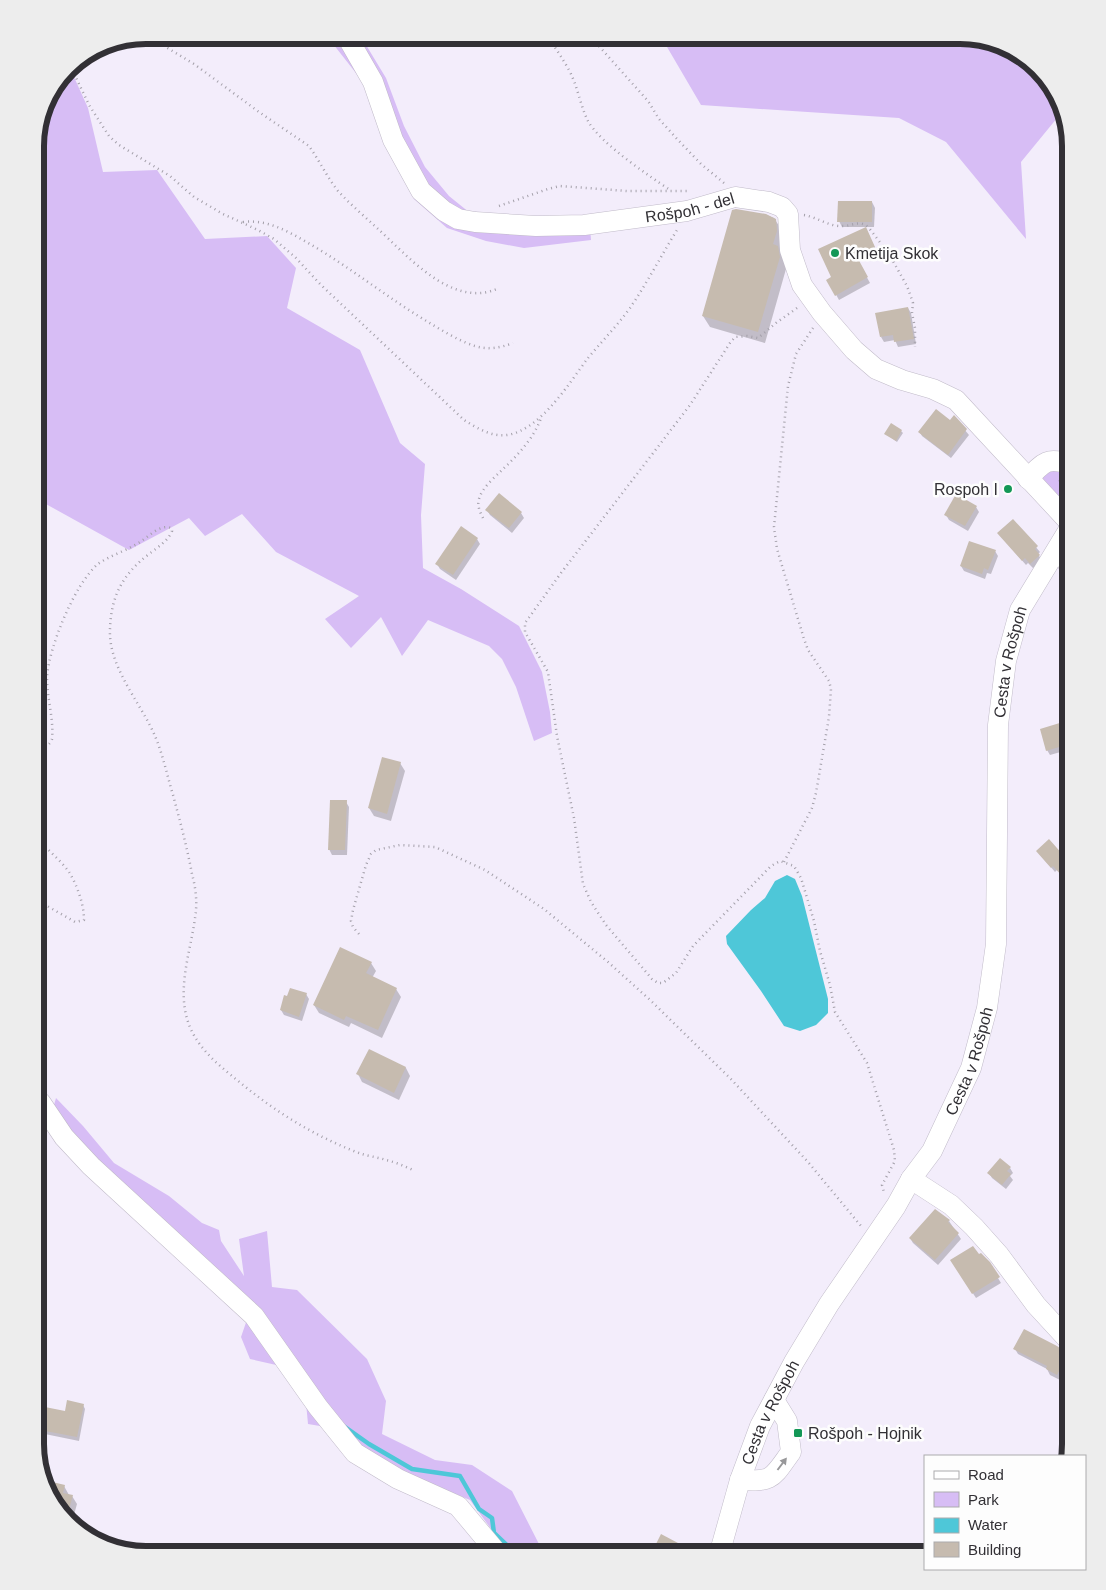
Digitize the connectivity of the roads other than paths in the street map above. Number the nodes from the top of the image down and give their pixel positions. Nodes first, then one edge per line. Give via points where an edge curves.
1 (351, 44) edge
2 (1062, 468) edge
3 (1028, 479) junction
4 (1062, 516) edge
5 (1062, 541) edge
6 (44, 1108) edge
7 (911, 1179) junction
8 (1062, 1333) edge
9 (774, 1400) junction
10 (740, 1480) junction
11 (491, 1546) edge
12 (722, 1546) edge

1 - 3 street, Rošpoh - del via 373,82 393,140 421,191 458,219 536,226 584,225 687,211 735,196 782,207 788,214 790,250 802,284 854,350 876,369 956,400
2 - 3 street via 1058,460 1050,460 1040,464
3 - 4 street
5 - 7 street, Cesta v Rošpoh via 1020,610 1006,661 998,725 996,944 987,1008 971,1068 932,1151
6 - 11 street via 64,1137 91,1166 254,1316 318,1407 356,1453 398,1479 458,1506
7 - 8 street via 951,1205 974,1226
7 - 9 street, Cesta v Rošpoh via 829,1304
9 - 10 street, Cesta v Rošpoh via 760,1426
10 -> 9 street via 762,1482 773,1476 791,1452 787,1420
10 - 12 street, Cesta v Rošpoh

